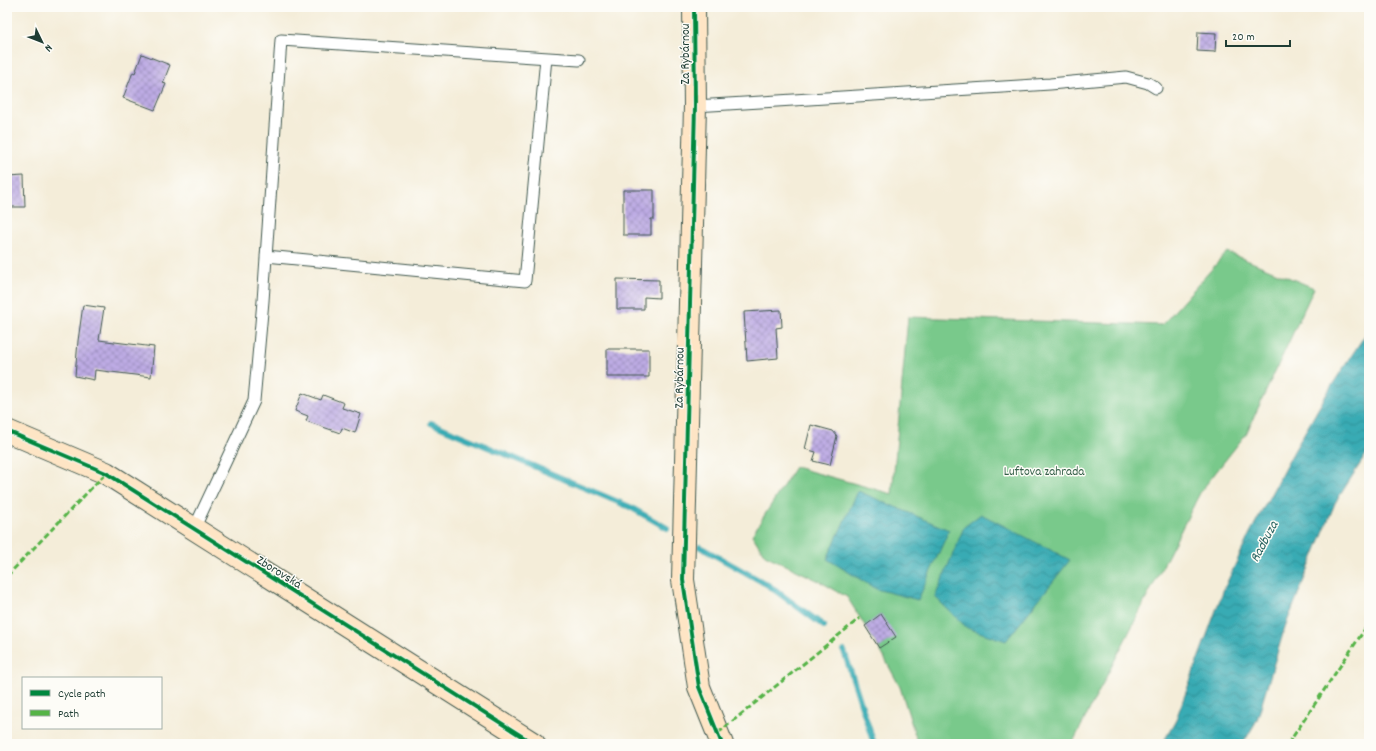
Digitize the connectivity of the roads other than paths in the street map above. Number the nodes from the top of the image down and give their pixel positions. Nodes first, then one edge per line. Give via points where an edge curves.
1 (694, 7) edge
2 (546, 58) junction
3 (579, 60) dead end
4 (1156, 88) dead end
5 (695, 106) junction
6 (266, 256) junction
7 (7, 431) edge
8 (194, 528) junction
9 (534, 744) edge
10 (722, 744) edge

1 - 5 street, Za Rybárnou
2 - 3 lane
2 - 6 lane via 281,40
2 - 6 lane via 525,281
4 - 5 lane via 1126,77
5 - 10 street, Za Rybárnou via 683,580 699,687
6 - 8 lane via 254,400
7 - 8 street, Zborovská via 106,473
8 - 9 street, Zborovská

